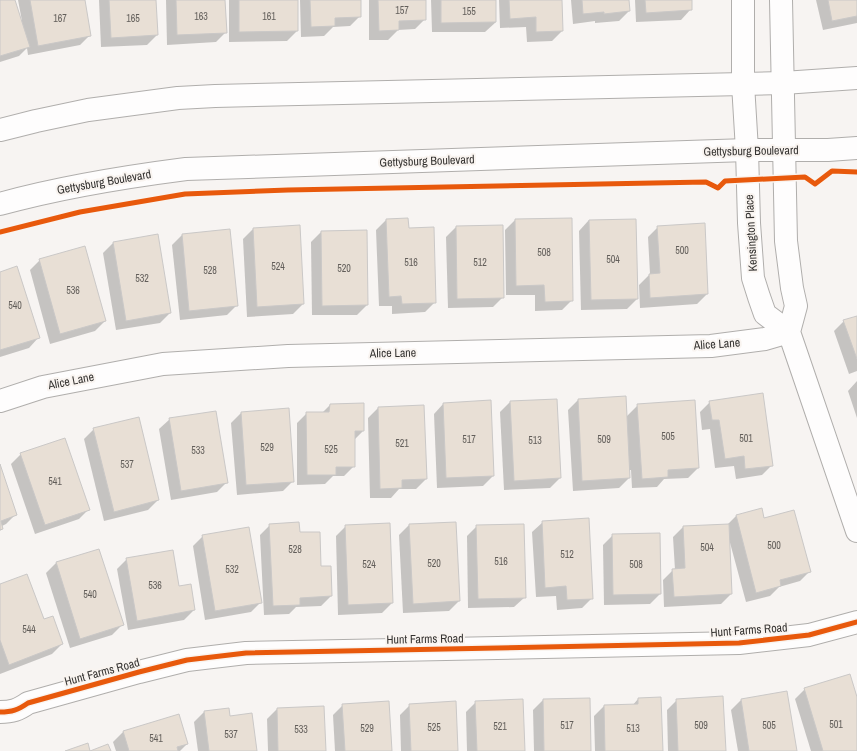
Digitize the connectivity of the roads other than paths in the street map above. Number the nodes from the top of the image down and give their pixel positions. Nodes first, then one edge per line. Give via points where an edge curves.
1 (743, 0) edge
2 (781, 0) edge
3 (857, 78) edge
4 (783, 83) junction
5 (743, 84) junction
6 (0, 130) edge
7 (857, 148) edge
8 (747, 150) junction
9 (785, 150) junction
10 (0, 204) edge
11 (789, 332) junction
12 (0, 401) edge
13 (857, 531) edge
14 (857, 622) edge
15 (0, 712) edge

1 - 5 street, Kensington Place
2 - 4 street
3 - 4 street
4 - 5 street
4 - 9 street
5 - 6 street via 178,98 88,110
5 - 8 street, Kensington Place
7 - 9 street, Gettysburg Boulevard
8 - 9 street, Gettysburg Boulevard
8 - 10 street, Gettysburg Boulevard via 186,169 76,186
8 - 11 street, Kensington Place via 753,278 765,314
9 - 11 street via 786,241 796,306
11 - 12 street, Alice Lane via 765,339 711,346 288,356 163,364 43,387
11 - 13 street
14 - 15 street, Hunt Farms Road via 809,635 740,643 246,653 180,662 28,703 19,709

